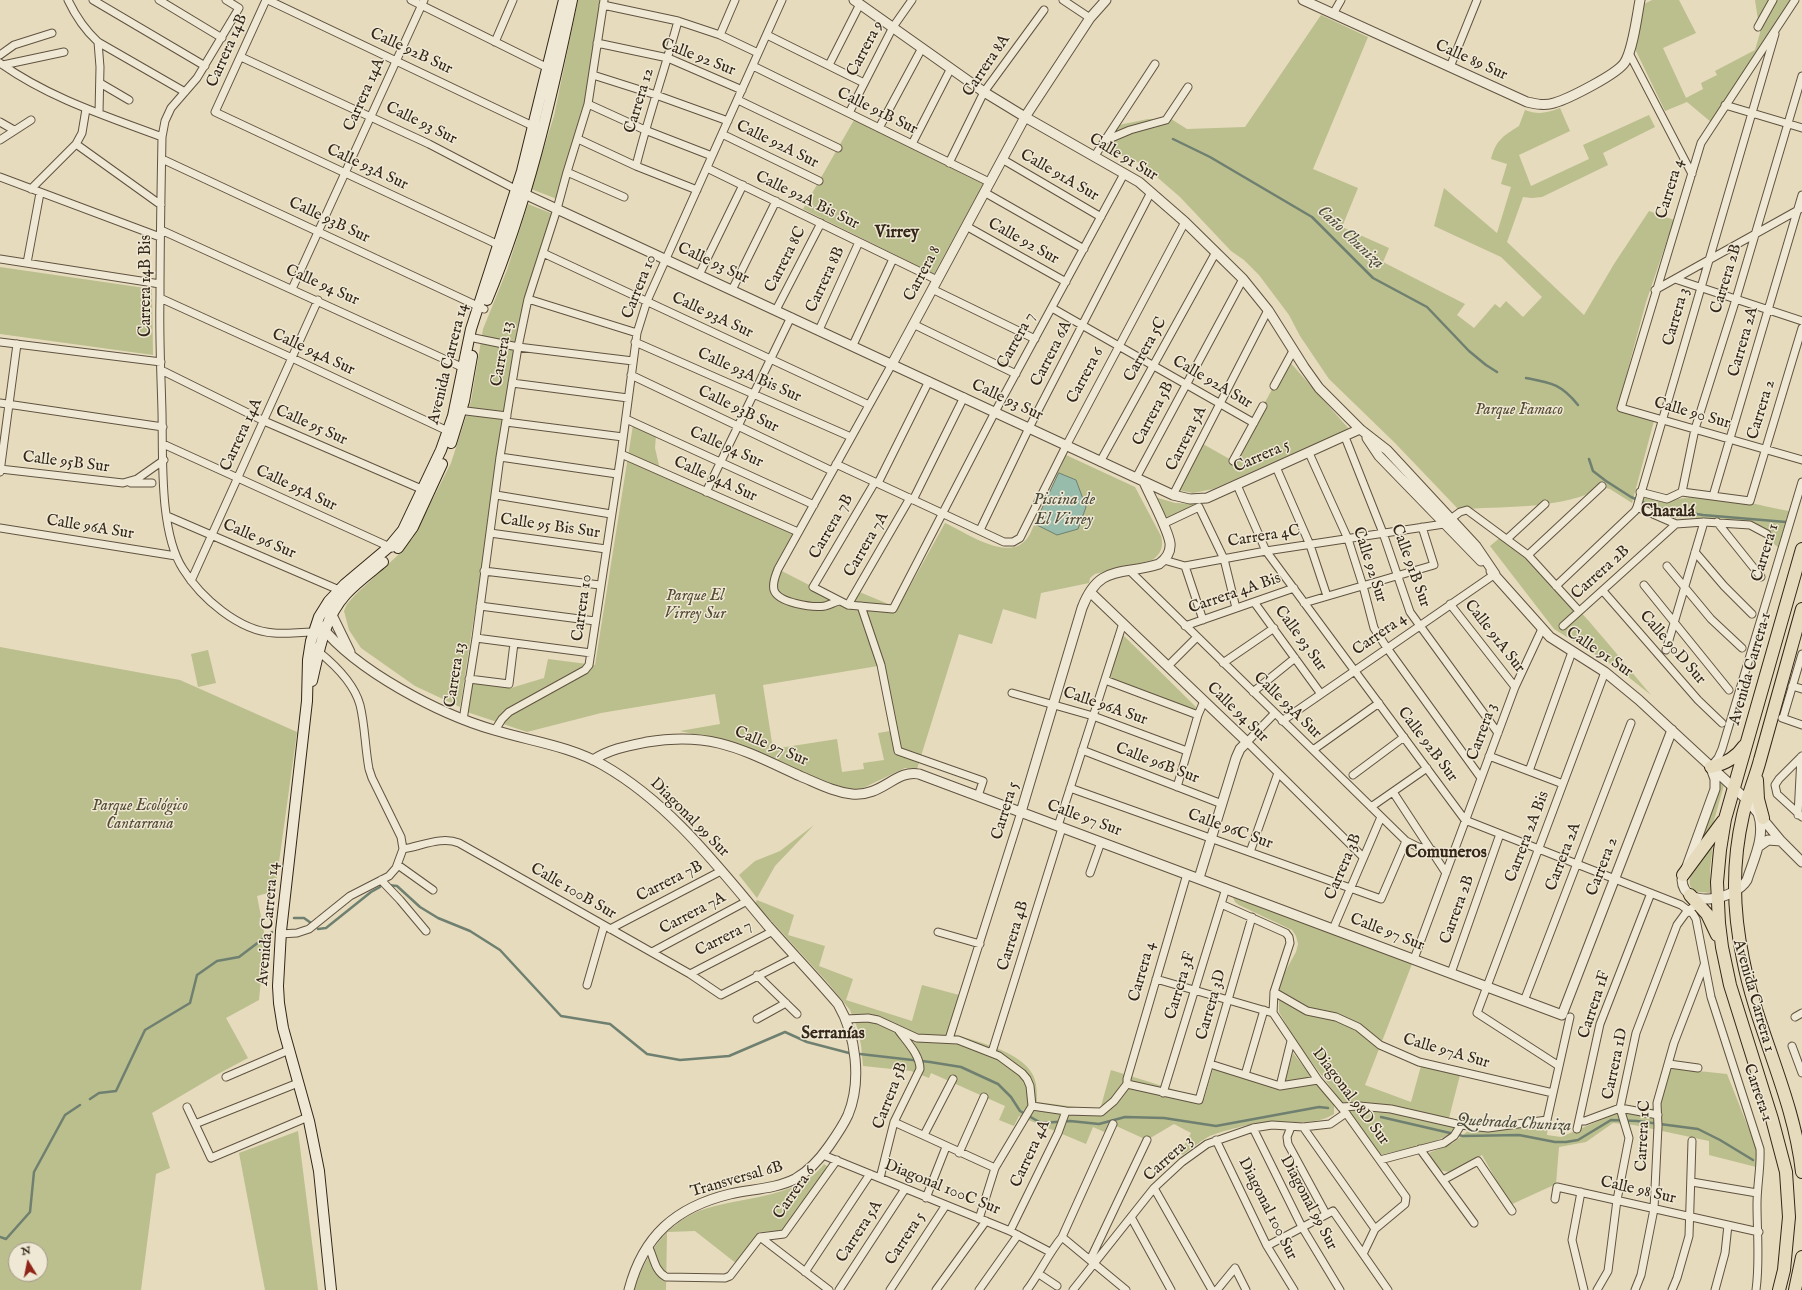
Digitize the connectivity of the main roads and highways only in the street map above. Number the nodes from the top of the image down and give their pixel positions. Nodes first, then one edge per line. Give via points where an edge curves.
1 (564, 0) edge
2 (572, 0) edge
3 (552, 70) junction
4 (393, 549) junction
5 (1802, 549) edge
6 (1802, 609) edge
7 (1797, 644) edge
8 (307, 701) junction
9 (1748, 738) junction
10 (1759, 762) junction
11 (1711, 767) road end
12 (1760, 814) road end
13 (1725, 819) junction
14 (1684, 875) road end
15 (1690, 895) road end
16 (1722, 947) junction
17 (1801, 1160) edge
18 (1802, 1257) edge
19 (1801, 1274) edge
20 (331, 1290) edge
21 (1779, 1290) edge
22 (1795, 1290) edge

1 - 3 main road, Avenida Carrera 14
2 - 3 main road, Avenida Carrera 14
3 - 4 main road, Avenida Carrera 14 via 520,192 472,338 451,433 413,527
4 - 8 main road, Avenida Carrera 14 via 346,594 332,615 325,631
4 - 8 main road, Avenida Carrera 14 via 339,590 324,607 313,632 308,660
5 - 9 highway, Avenida Carrera 1
6 - 7 highway, Avenida Carrera 1
7 - 10 highway, Avenida Carrera 1
8 - 20 main road, Avenida Carrera 14 via 280,934 279,1003 319,1171
9 - 11 highway via 1734,758
9 - 13 highway, Avenida Carrera 1
10 - 12 highway via 1757,790
10 - 17 highway, Avenida Carrera 1 via 1737,845 1739,937 1746,974 1790,1115
13 - 14 highway
13 - 16 highway, Avenida Carrera 1 via 1718,866
15 - 16 highway via 1694,908 1711,923
16 - 21 highway, Avenida Carrera 1 via 1730,985 1786,1172 1788,1223 1784,1270
18 - 19 highway
19 - 22 highway

